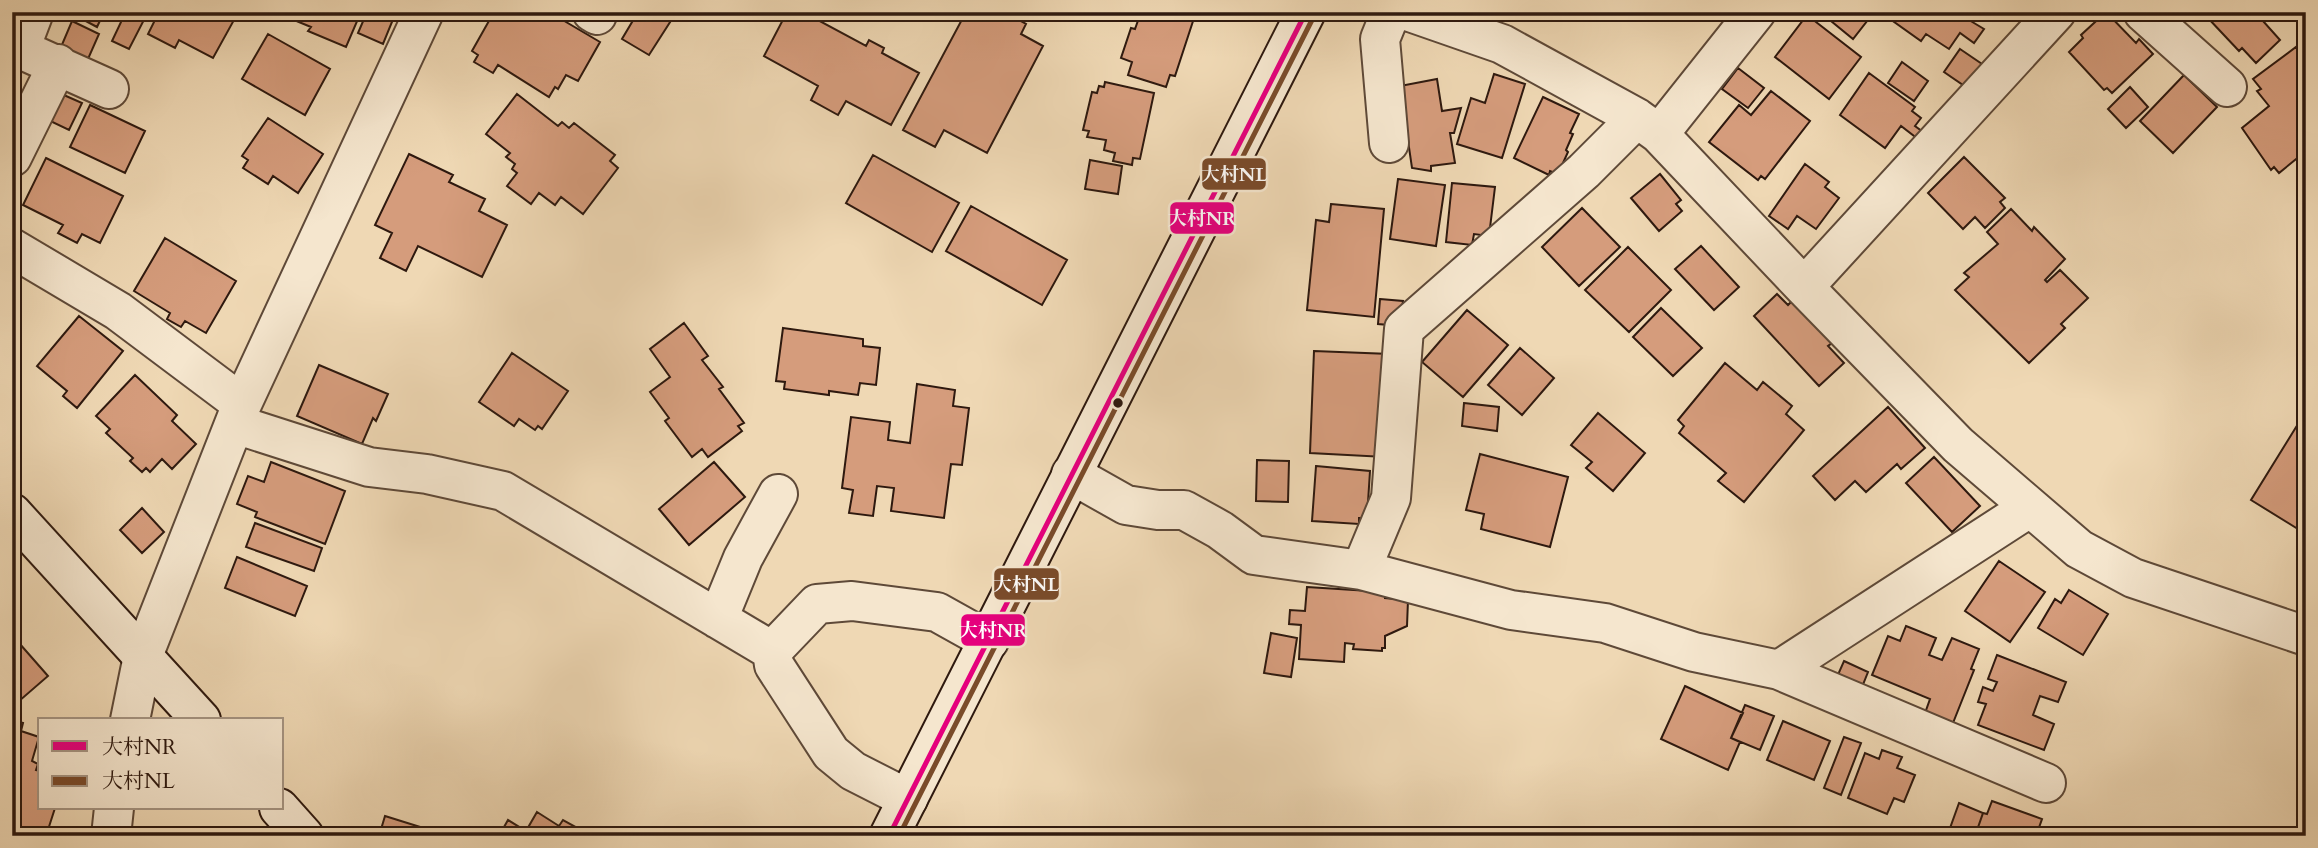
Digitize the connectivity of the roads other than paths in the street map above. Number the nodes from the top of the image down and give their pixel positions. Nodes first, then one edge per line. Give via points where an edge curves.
1 (34, 12) edge
2 (424, 12) edge
3 (1307, 12) edge
4 (1391, 12) edge
5 (1410, 12) edge
6 (1756, 12) edge
7 (2056, 12) edge
8 (2143, 12) edge
9 (58, 64) junction
10 (2227, 88) dead end
11 (109, 89) dead end
12 (1648, 126) junction
13 (1389, 143) dead end
14 (12, 157) edge
15 (12, 248) edge
16 (1804, 288) junction
17 (238, 414) junction
18 (1071, 474) junction
19 (778, 494) dead end
20 (2029, 508) junction
21 (12, 513) edge
22 (1361, 570) junction
23 (718, 618) junction
24 (2306, 636) edge
25 (989, 641) junction
26 (772, 651) junction
27 (143, 656) junction
28 (1779, 670) junction
29 (130, 718) edge
30 (199, 718) edge
31 (2046, 783) dead end
32 (908, 799) junction
33 (114, 810) edge
34 (281, 810) edge
35 (111, 836) edge
36 (304, 836) edge
37 (889, 836) edge

1 - 9 street via 20,49
2 - 17 street
3 - 18 street
4 - 13 street via 1380,39
5 - 12 street via 1502,44
6 - 12 street
7 - 16 street
8 - 10 street
9 - 11 street
9 - 14 street
12 - 16 street
12 - 22 street via 1584,171 1404,328 1391,498
15 - 17 street via 118,311
16 - 20 street via 1958,445
17 - 23 street via 369,467 503,491
17 - 27 street
18 - 22 street via 1126,505 1184,510 1254,555
18 - 25 street
19 - 23 street via 743,558
20 - 24 street via 2079,549 2133,578
20 - 28 street
21 - 27 street
22 - 28 street via 1511,610 1605,623 1694,652
23 - 26 street
25 - 26 street via 937,612 852,601 817,604
25 - 32 street
26 - 32 street via 774,665 831,752 853,771
27 - 29 street
27 - 30 street
28 - 31 street
32 - 37 street
33 - 35 street
34 - 36 street

